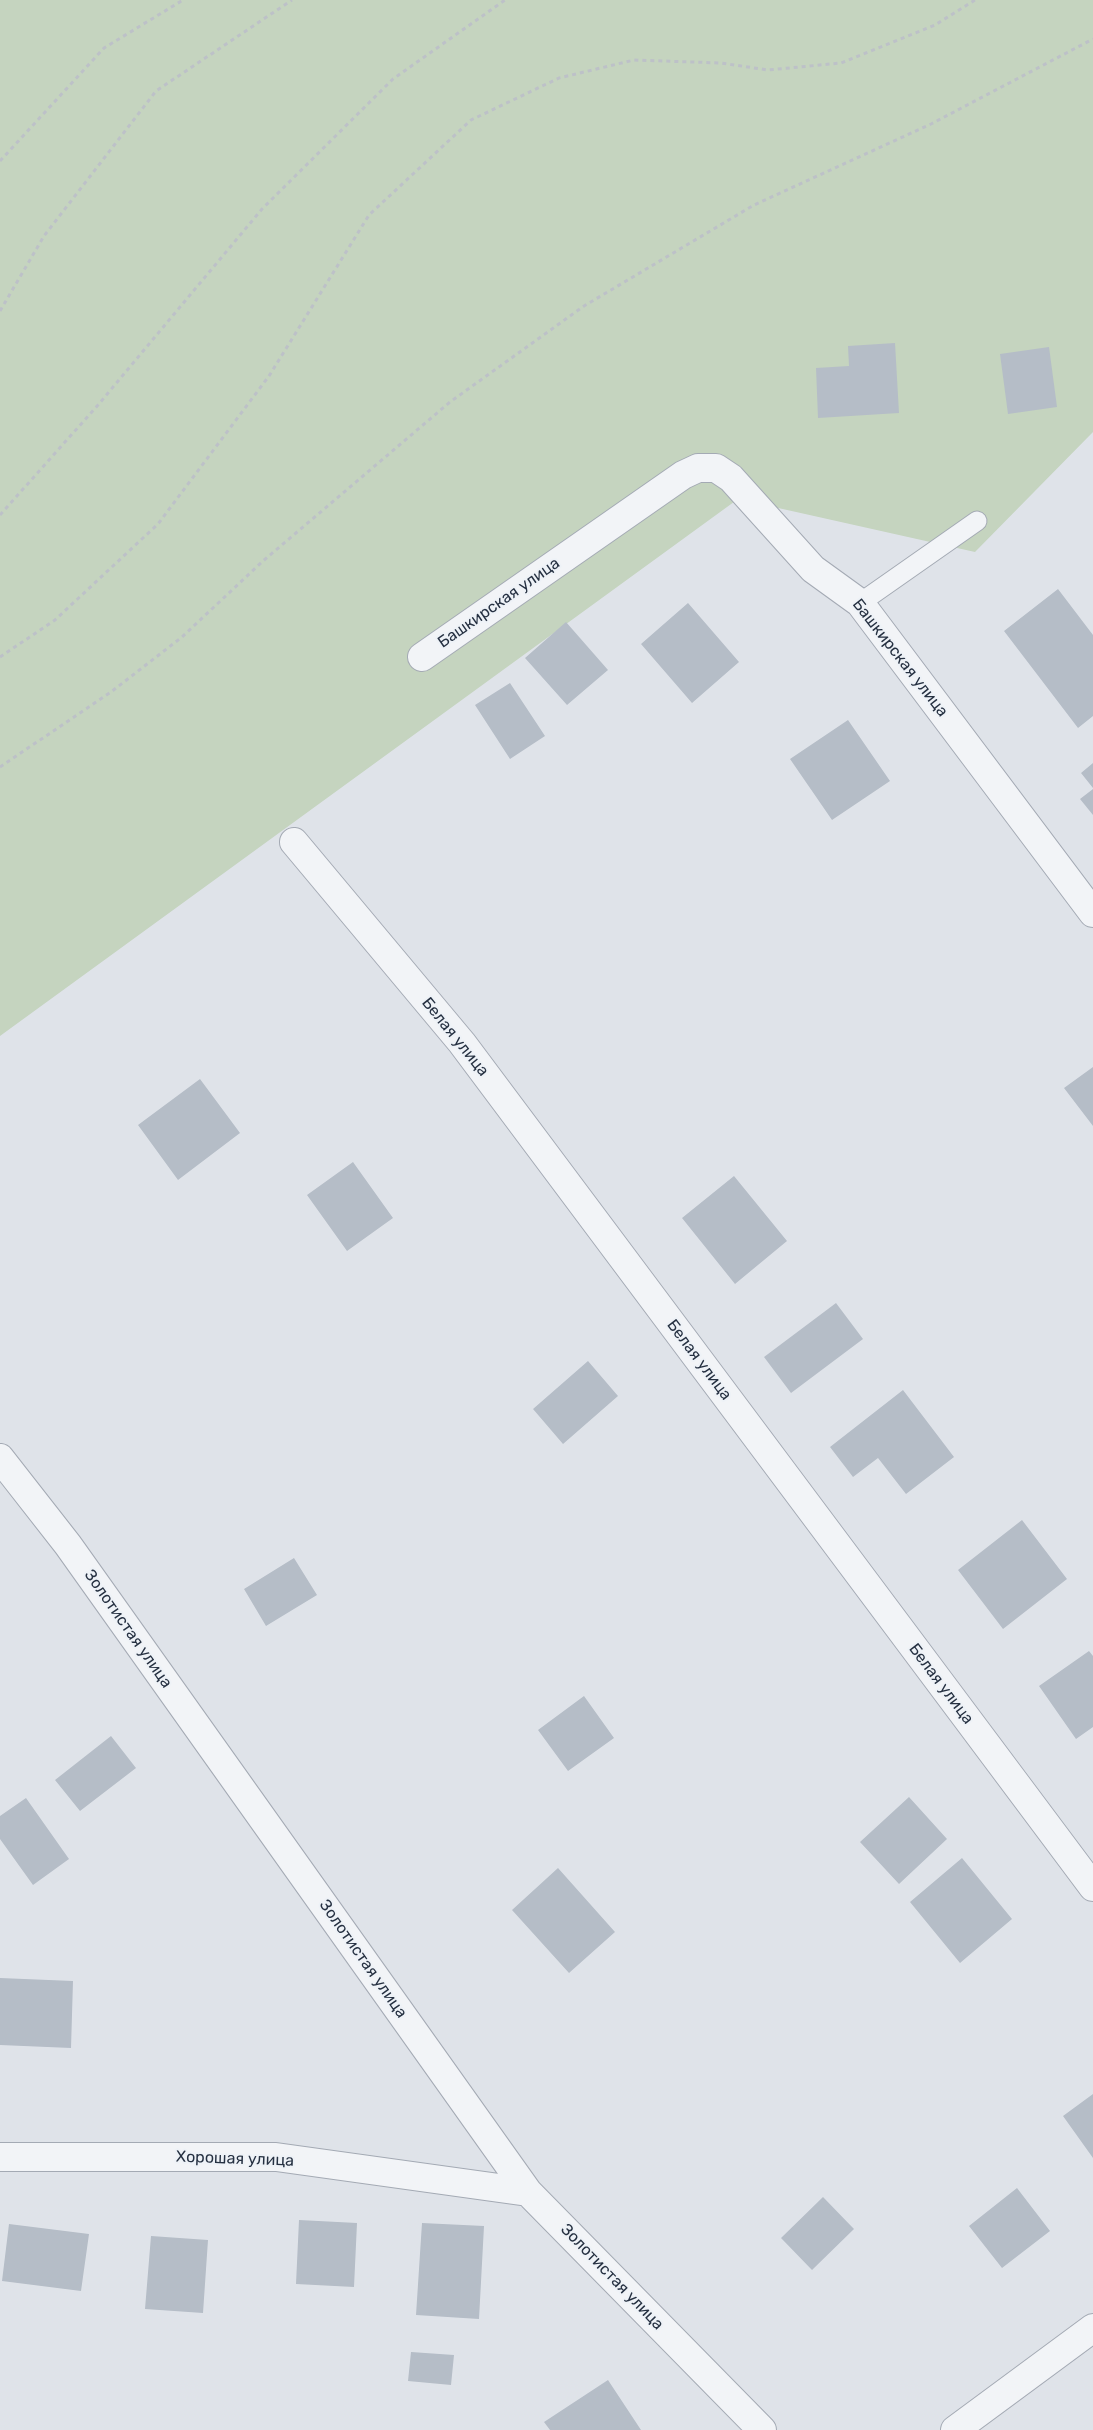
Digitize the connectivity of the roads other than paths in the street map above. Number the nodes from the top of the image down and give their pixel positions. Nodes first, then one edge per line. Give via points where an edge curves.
1 (977, 521) dead end
2 (860, 603) junction
3 (422, 657) dead end
4 (294, 842) dead end
5 (1093, 912) edge
6 (0, 1458) edge
7 (1093, 1887) edge
8 (0, 2157) edge
9 (528, 2192) junction
10 (1093, 2328) edge
11 (762, 2430) edge
12 (955, 2430) edge

1 - 2 lane
2 - 3 street, Башкирская улица via 814,569 730,478 716,468 698,468
2 - 5 street, Башкирская улица
4 - 7 street, Белая улица via 462,1043
6 - 9 street, Золотистая улица via 68,1545
8 - 9 street, Хорошая улица via 276,2157
9 - 11 street, Золотистая улица
10 - 12 street

